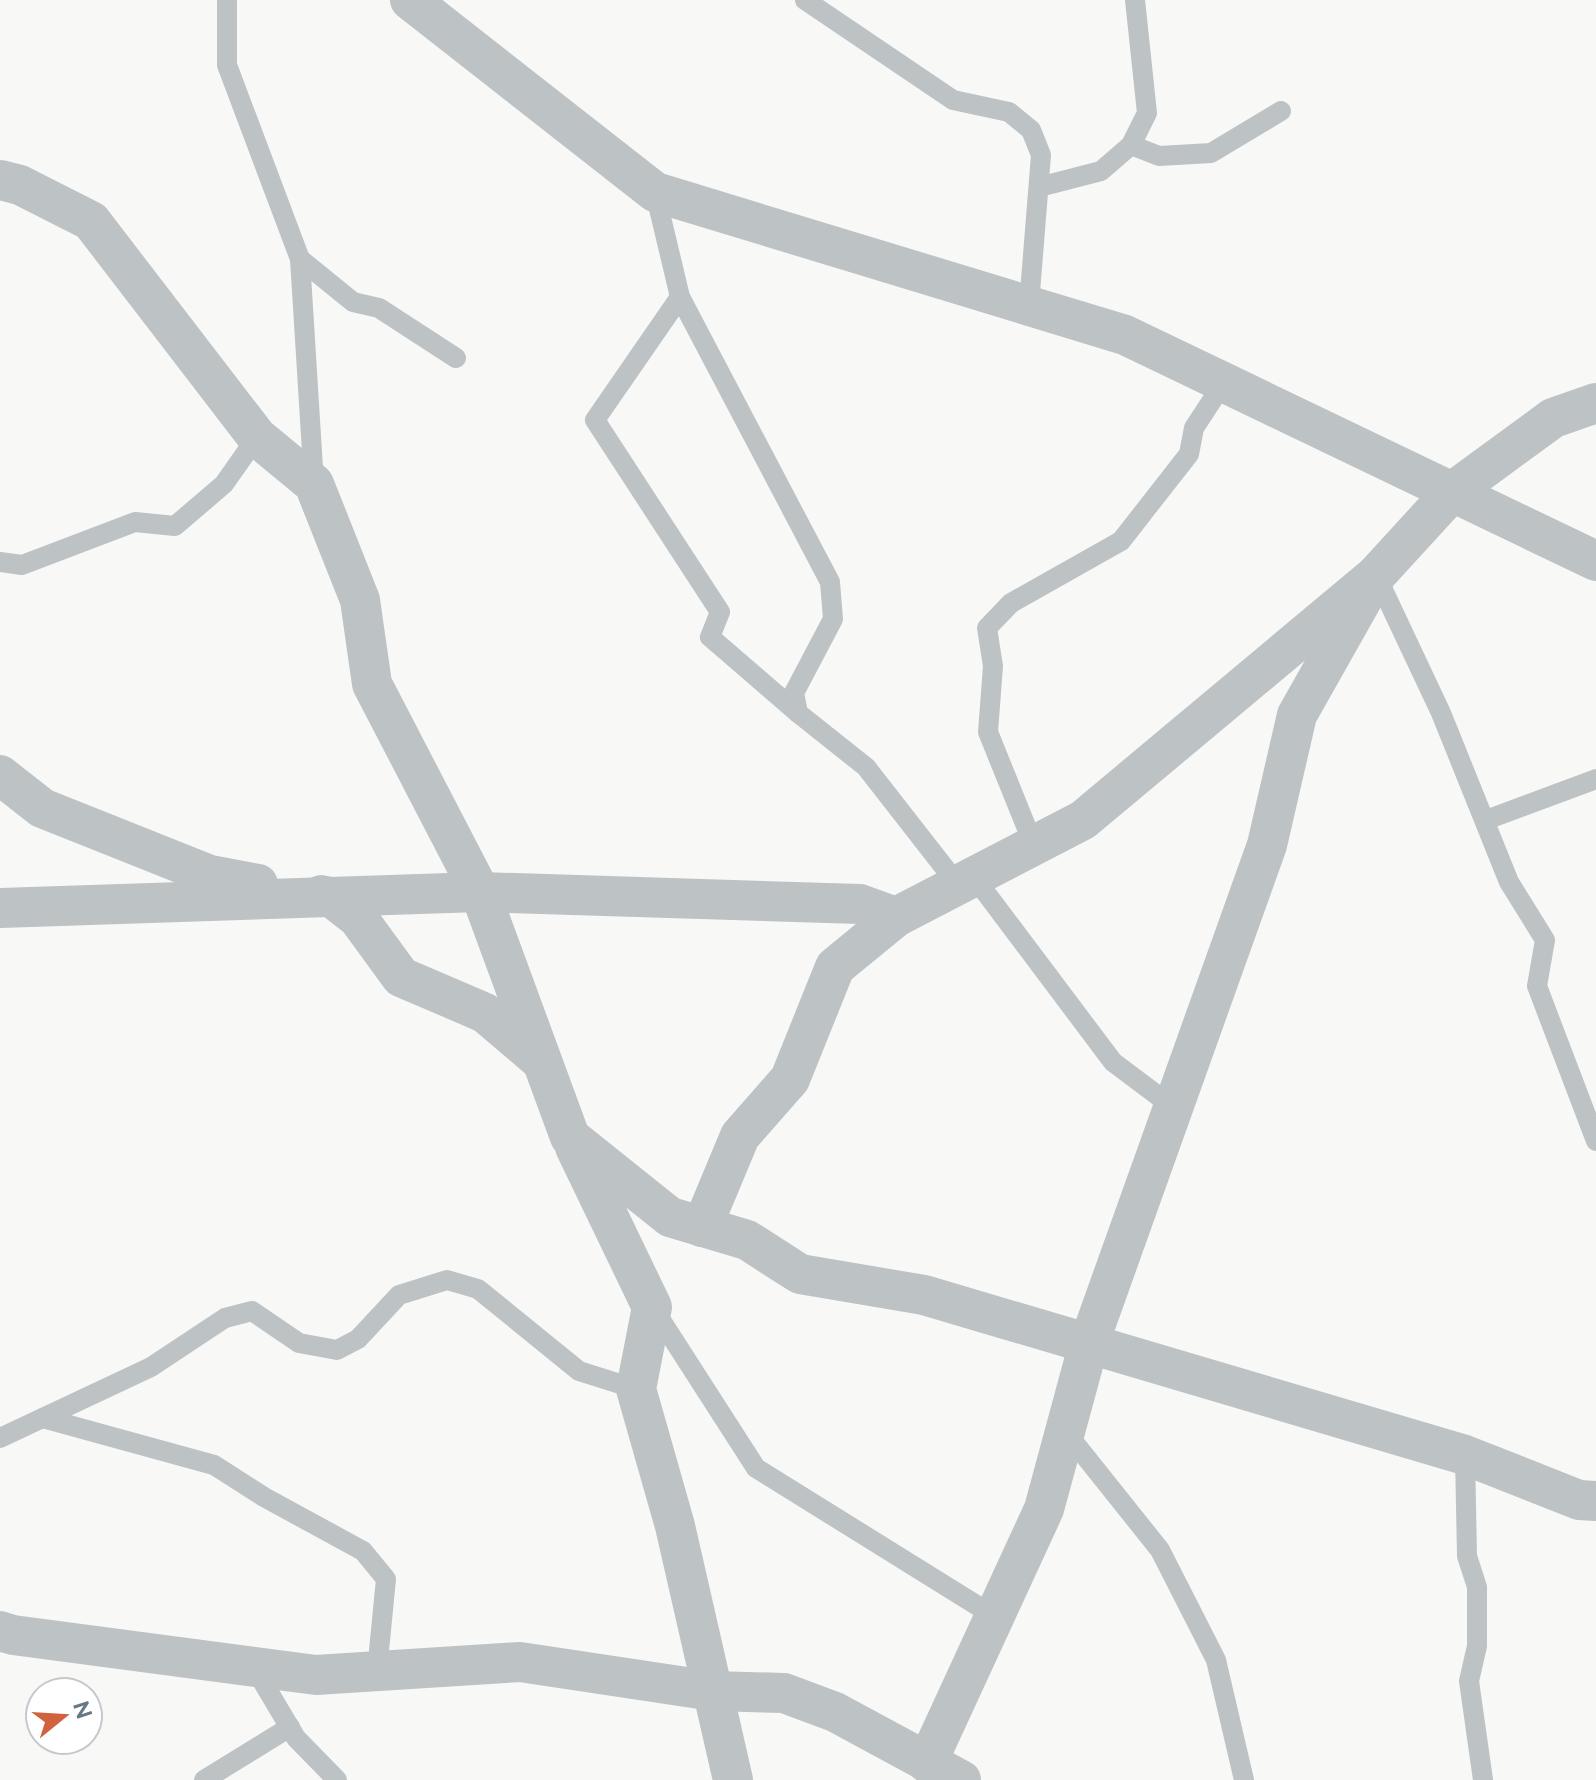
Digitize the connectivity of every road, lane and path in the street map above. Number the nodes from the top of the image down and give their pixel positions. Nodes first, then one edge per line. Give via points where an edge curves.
1 (227, 0) edge
2 (410, 0) edge
3 (805, 0) edge
4 (1135, 0) edge
5 (1281, 111) dead end
6 (1131, 145) junction
7 (0, 180) edge
8 (1039, 187) junction
9 (655, 192) junction
10 (300, 259) junction
11 (680, 297) junction
12 (1029, 305) junction
13 (456, 358) dead end
14 (1224, 382) junction
15 (1596, 403) edge
16 (257, 437) junction
17 (314, 484) junction
18 (1452, 492) junction
19 (1596, 561) edge
20 (0, 562) edge
21 (1376, 575) junction
22 (798, 713) junction
23 (0, 775) edge
24 (1596, 779) edge
25 (1486, 820) junction
26 (1034, 846) junction
27 (966, 881) junction
28 (480, 892) junction
29 (331, 897) junction
30 (0, 908) edge
31 (896, 917) junction
32 (542, 1062) junction
33 (1173, 1107) junction
34 (570, 1137) junction
35 (1596, 1141) edge
36 (702, 1227) junction
37 (652, 1307) junction
38 (1089, 1343) junction
39 (636, 1389) junction
40 (43, 1418) junction
41 (1065, 1431) junction
42 (0, 1438) edge
43 (1465, 1455) junction
44 (1596, 1501) edge
45 (994, 1616) junction
46 (4, 1642) edge
47 (254, 1667) junction
48 (377, 1671) junction
49 (713, 1691) junction
50 (290, 1727) junction
51 (944, 1772) edge
52 (204, 1780) edge
53 (337, 1780) edge
54 (733, 1780) edge
55 (1244, 1780) edge
56 (1483, 1780) edge

1 - 10 lane via 227,65
2 - 9 street
3 - 8 lane via 953,100 1009,112 1031,130 1041,155
4 - 6 lane via 1147,113
5 - 6 lane via 1211,153 1159,156
6 - 8 lane via 1101,171
7 - 16 street via 91,221
8 - 12 lane
9 - 11 lane
9 - 12 street
10 - 13 lane via 353,302 379,308
10 - 17 lane
11 - 22 lane via 830,582 833,619 794,693
11 - 22 lane via 595,420 720,612 710,637
12 - 14 street via 1125,335
14 - 18 street
14 - 26 lane via 1194,428 1189,454 1121,541 1011,603 987,628 993,666 988,732
15 - 18 street via 1553,418
16 - 17 street
16 - 20 lane via 224,484 175,526 135,522 22,565
17 - 28 street via 360,600 372,684
18 - 19 street
18 - 21 street
21 - 25 lane
21 - 26 street via 1083,820
21 - 33 street via 1297,715 1267,845
22 - 27 lane via 866,767
23 - 29 street via 42,808 210,875
24 - 25 lane
25 - 35 lane via 1509,882 1545,940 1537,986
26 - 27 street
27 - 31 street
27 - 33 lane via 1113,1062
28 - 29 street
28 - 31 street via 860,904
28 - 32 street
29 - 30 street
29 - 32 street via 358,918 401,977 485,1013
31 - 36 street via 835,967 790,1079 740,1136
32 - 34 street
33 - 38 street
34 - 36 street via 670,1217
34 - 37 street
36 - 38 street via 747,1240 800,1274 924,1295
37 - 39 street
37 - 45 lane via 756,1468
38 - 41 street
38 - 43 street
39 - 40 lane via 579,1371 478,1289 447,1280 399,1295 358,1339 337,1350 299,1343 252,1311 225,1318 151,1367
39 - 49 street
40 - 42 lane
40 - 48 lane via 214,1465 363,1551 386,1579
41 - 45 street via 1044,1509
41 - 55 lane via 1160,1550 1216,1660
43 - 44 street via 1579,1500
43 - 56 lane via 1467,1556 1477,1587 1477,1646 1469,1681
45 - 51 street
46 - 47 street
47 - 48 street via 316,1675
47 - 50 lane
48 - 49 street via 520,1662
49 - 51 street via 784,1693 835,1712
49 - 54 street
50 - 52 lane
50 - 53 lane

